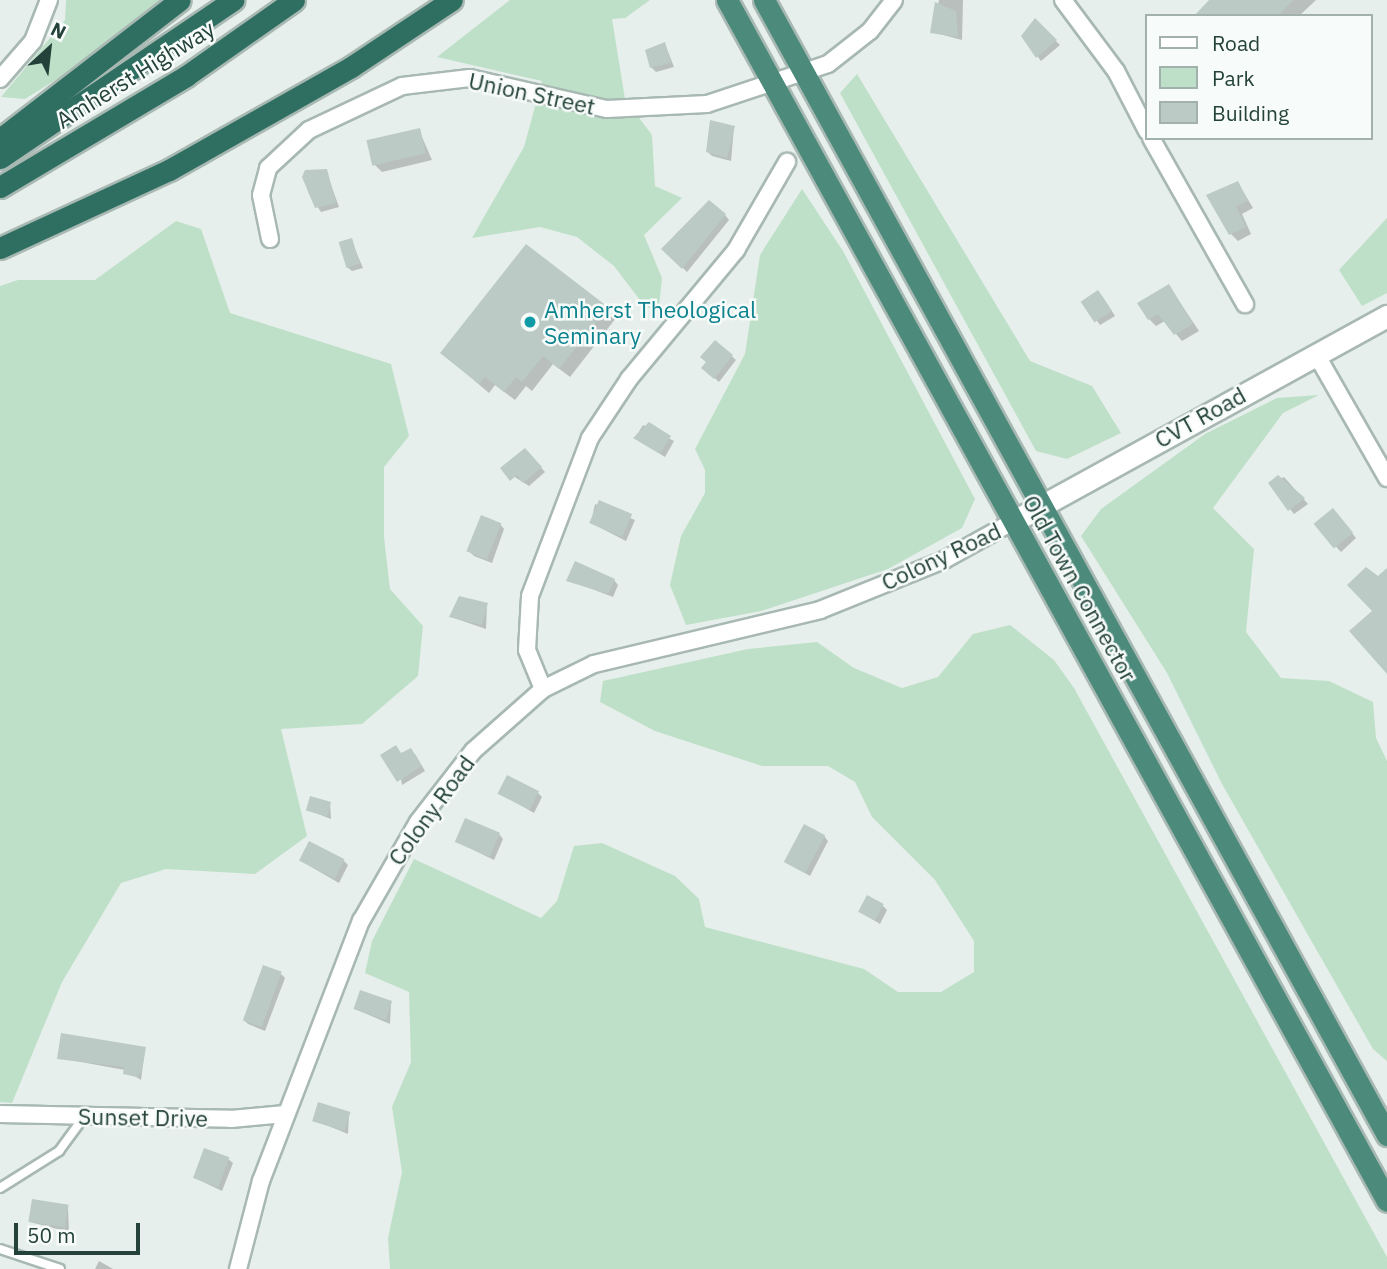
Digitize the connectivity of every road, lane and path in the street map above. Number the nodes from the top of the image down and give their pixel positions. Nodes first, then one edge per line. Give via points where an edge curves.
1 (49, 0) edge
2 (180, 0) edge
3 (233, 0) edge
4 (295, 0) edge
5 (452, 0) edge
6 (727, 0) edge
7 (765, 0) edge
8 (894, 0) edge
9 (1063, 0) edge
10 (806, 75) junction
11 (0, 79) edge
12 (772, 80) junction
13 (1146, 129) edge
14 (0, 139) edge
15 (1152, 140) edge
16 (0, 158) edge
17 (787, 162) dead end
18 (0, 187) edge
19 (270, 239) dead end
20 (0, 248) edge
21 (1245, 304) dead end
22 (1387, 316) edge
23 (1316, 354) junction
24 (1387, 478) edge
25 (1041, 505) junction
26 (1014, 521) junction
27 (543, 689) junction
28 (0, 1114) edge
29 (285, 1114) junction
30 (84, 1115) junction
31 (1387, 1135) edge
32 (0, 1188) edge
33 (1387, 1201) edge
34 (0, 1249) edge
35 (60, 1269) edge
36 (237, 1269) edge

1 - 11 street via 33,41
2 - 14 highway
3 - 16 highway, Amherst Highway
4 - 18 highway, Amherst Highway via 186,76
5 - 20 highway via 351,67 169,170
6 - 12 highway, Old Town Connector
7 - 10 highway, Old Town Connector
8 - 10 street via 852,47
9 - 13 street via 1116,71
10 - 12 street, Union Street
10 - 25 highway, Old Town Connector
12 - 19 street, Union Street via 745,95 707,104 607,109 470,78 402,86 309,130 268,168 261,195
12 - 26 highway, Old Town Connector
15 - 21 street
17 - 27 street via 736,250 629,379 590,438 530,596 527,650
22 - 23 street, CVT Road
23 - 24 street
23 - 25 street, CVT Road
25 - 26 street, CVT Road
25 - 31 highway, Old Town Connector
26 - 27 street, Colony Road via 944,560 820,610 626,655
26 - 33 highway, Old Town Connector
27 - 29 street, Colony Road via 449,779 388,871 343,963
28 - 30 street, Sunset Drive
29 - 30 street, Sunset Drive
29 - 36 street, Colony Road
30 - 32 lane via 59,1151
34 - 35 lane

